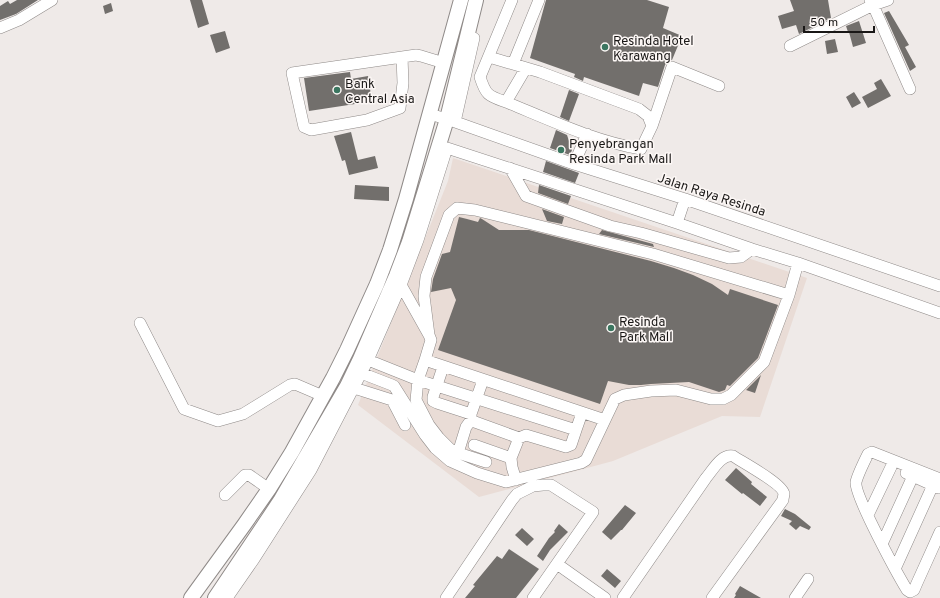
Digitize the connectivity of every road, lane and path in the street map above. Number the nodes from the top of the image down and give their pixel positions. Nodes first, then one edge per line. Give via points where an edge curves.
1 (52, 0) edge
2 (461, 0) edge
3 (476, 0) edge
4 (482, 0) edge
5 (512, 0) edge
6 (538, 0) edge
7 (888, 0) edge
8 (871, 3) edge
9 (0, 28) edge
10 (790, 46) dead end
11 (489, 56) junction
12 (402, 58) junction
13 (444, 63) junction
14 (513, 64) junction
15 (526, 68) junction
16 (720, 86) dead end
17 (910, 89) dead end
18 (506, 102) junction
19 (429, 114) junction
20 (451, 120) junction
21 (652, 126) junction
22 (587, 134) junction
23 (574, 164) junction
24 (510, 168) junction
25 (685, 199) junction
26 (677, 223) junction
27 (752, 249) junction
28 (798, 263) junction
29 (401, 285) junction
30 (940, 286) edge
31 (789, 295) junction
32 (940, 313) edge
33 (140, 323) dead end
34 (429, 335) junction
35 (368, 360) junction
36 (425, 360) junction
37 (443, 366) junction
38 (362, 373) junction
39 (418, 380) junction
40 (483, 380) junction
41 (436, 386) junction
42 (354, 388) junction
43 (323, 396) junction
44 (476, 399) junction
45 (582, 413) junction
46 (471, 417) junction
47 (605, 420) junction
48 (405, 425) dead end
49 (576, 430) junction
50 (519, 438) junction
51 (474, 445) dead end
52 (458, 453) junction
53 (512, 458) junction
54 (866, 458) junction
55 (486, 462) dead end
56 (891, 467) junction
57 (913, 476) junction
58 (516, 480) junction
59 (938, 484) edge
60 (269, 489) junction
61 (225, 495) dead end
62 (868, 515) junction
63 (940, 532) edge
64 (882, 544) junction
65 (557, 564) junction
66 (895, 569) junction
67 (808, 579) dead end
68 (191, 598) edge
69 (214, 598) edge
70 (227, 598) edge
71 (446, 598) edge
72 (533, 598) edge
73 (605, 598) edge
74 (623, 598) edge
75 (712, 598) edge
76 (795, 598) edge

1 - 9 street
2 - 13 main road
3 - 20 main road
4 - 20 street
5 - 11 street
6 - 14 street
7 - 8 street
8 - 10 street
8 - 17 street
11 - 14 street
11 - 18 street via 480,78 483,88 490,96
12 - 12 street via 292,73 304,127 311,130 367,120 400,108 404,83
12 - 13 street via 416,55
13 - 19 main road
14 - 15 street
15 - 18 street
15 - 21 street via 640,109 648,116
16 - 21 street via 672,67
18 - 22 street
19 - 20 street, Jalan Raya Resinda
19 - 43 main road via 390,250 347,350
20 - 23 street, Jalan Raya Resinda
20 - 69 main road via 396,276 347,386 280,501
21 - 22 street via 641,149
22 - 23 street
23 - 25 street, Jalan Raya Resinda
24 - 26 street
24 - 27 street via 526,196 610,226 729,258 741,257
24 - 29 street via 447,148
25 - 26 street
25 - 30 street, Jalan Raya Resinda
26 - 27 street
27 - 28 street
28 - 31 street
28 - 32 street
29 - 34 street
29 - 35 street
31 - 34 street via 653,254 475,210 457,208 449,215 426,277 424,296
31 - 47 street via 764,362 731,395 723,399 711,399 676,390 624,395 615,399
33 - 43 street via 184,409 218,421 243,414 290,385 295,384
34 - 36 street via 431,340
35 - 38 street
35 - 39 street
36 - 37 street
36 - 39 street
37 - 40 street
37 - 41 street
38 - 42 street
38 - 58 street via 394,386 425,435 450,461 506,482
39 - 41 street
39 - 52 street via 416,400 424,416 439,438
40 - 44 street
40 - 45 street
41 - 44 street
41 - 46 street via 433,401
42 - 48 street via 392,400
42 - 70 street via 311,470
43 - 60 main road
44 - 46 street
44 - 49 street
45 - 47 street
45 - 49 street
46 - 50 street via 482,425
46 - 52 street
47 - 58 street via 586,460
49 - 50 street via 571,445 566,447 526,435
50 - 53 street
51 - 53 street
52 - 55 street
53 - 58 street
54 - 56 street
54 - 59 street via 872,452
54 - 62 street via 856,483
56 - 57 street
56 - 62 street
57 - 59 street
57 - 64 street
59 - 66 street
60 - 61 street via 249,475 245,475
60 - 68 main road
62 - 64 street
63 - 66 street via 914,590 907,590
64 - 66 street
65 - 71 street via 592,512 551,485 533,486 517,494 512,500
65 - 72 street
65 - 73 street
67 - 76 street
74 - 75 street via 706,478 721,460 726,456 733,456 776,484 784,494 783,500

